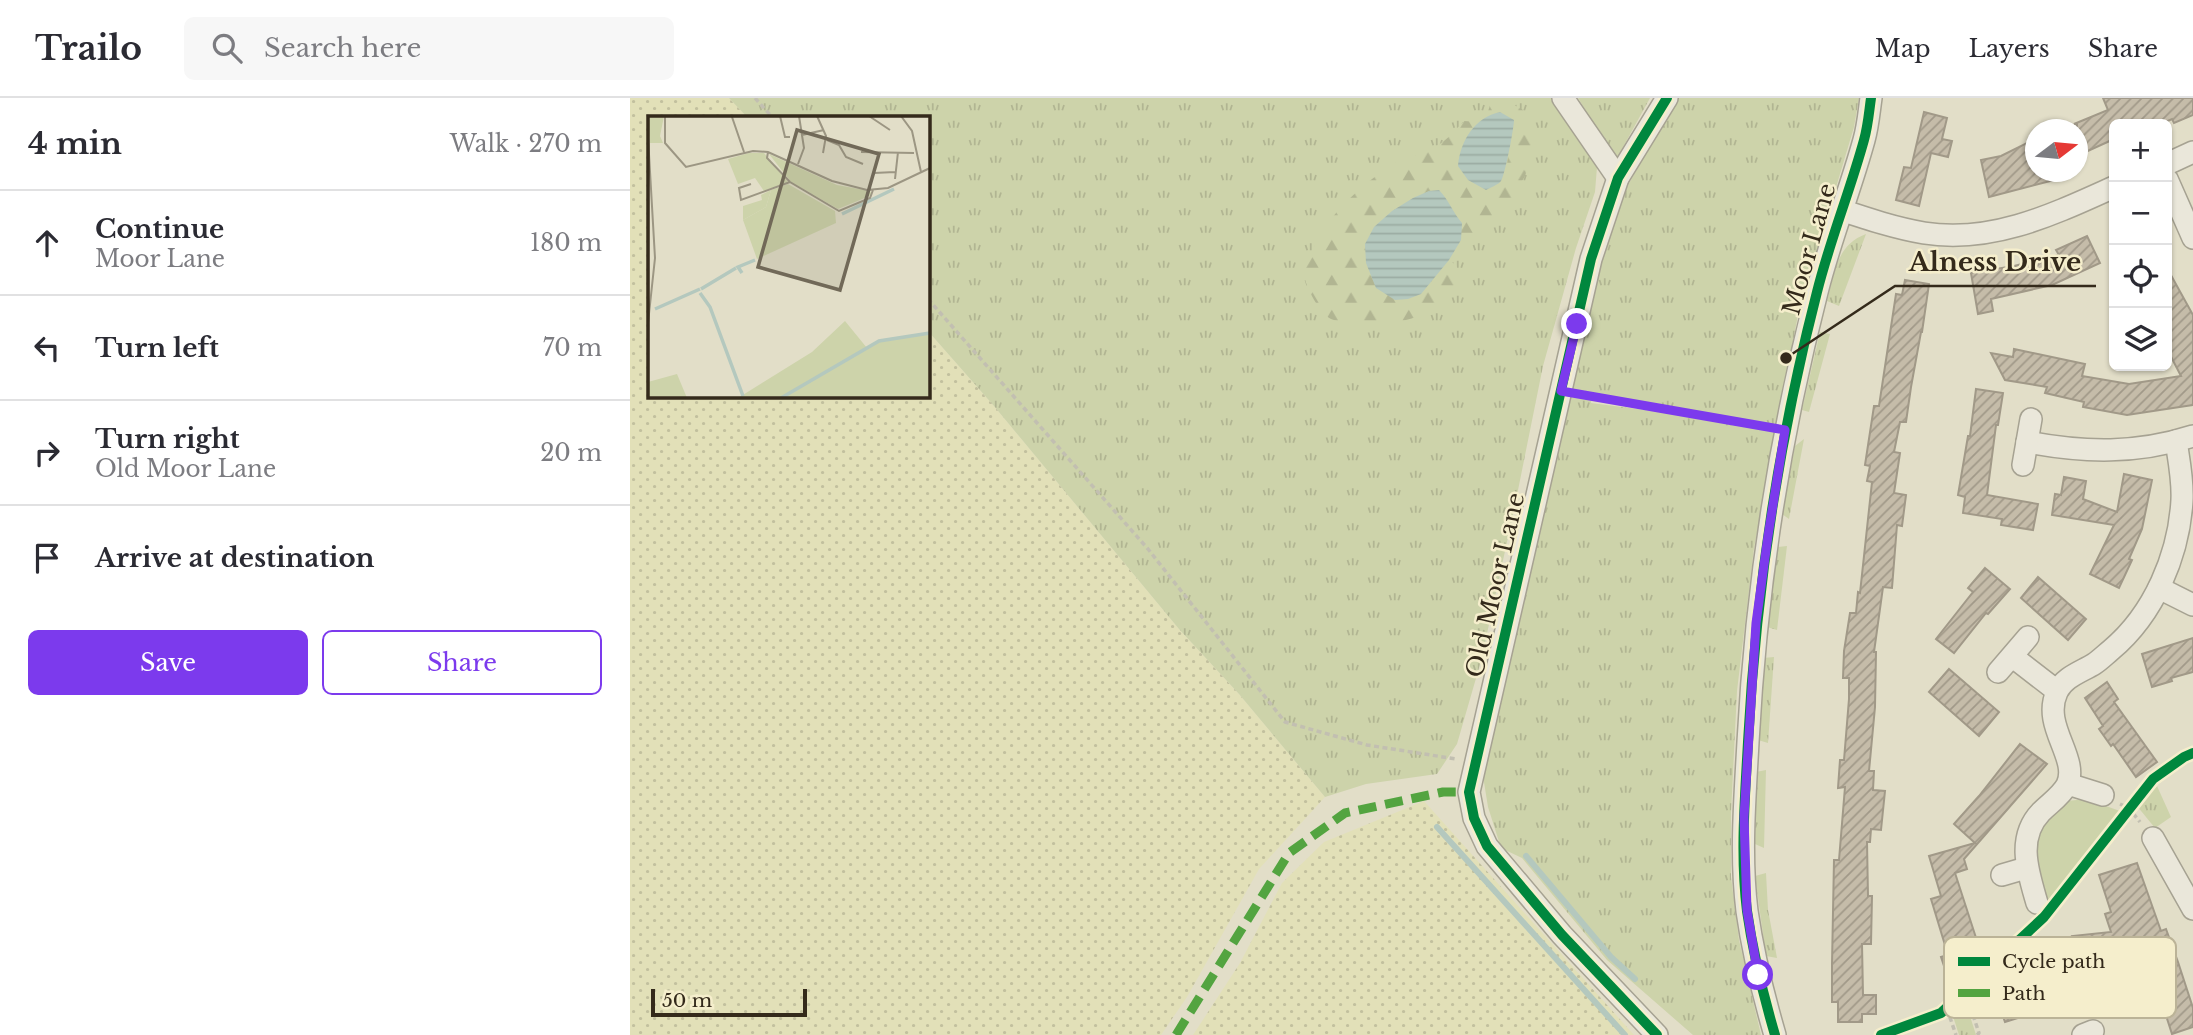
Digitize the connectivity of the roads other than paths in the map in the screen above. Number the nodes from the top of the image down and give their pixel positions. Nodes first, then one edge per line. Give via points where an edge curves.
1 (1563, 98) edge
2 (1667, 98) edge
3 (1871, 98) edge
4 (2193, 152) edge
5 (2172, 162) edge
6 (1618, 178) junction
7 (2168, 182) edge
8 (2109, 189) edge
9 (1841, 210) junction
10 (2193, 238) edge
11 (2031, 419) dead end
12 (2184, 439) edge
13 (2027, 442) junction
14 (2024, 465) dead end
15 (2159, 588) junction
16 (2193, 605) edge
17 (2028, 637) dead end
18 (2057, 691) junction
19 (2068, 784) junction
20 (2103, 795) dead end
21 (2153, 838) dead end
22 (2026, 868) junction
23 (2002, 875) dead end
24 (2037, 903) dead end
25 (2193, 909) edge
26 (1657, 1035) edge
27 (1775, 1035) edge

1 - 6 street
2 - 6 street, Old Moor Lane
3 - 9 street, Moor Lane via 1864,139
4 - 5 street
6 - 26 street, Old Moor Lane via 1591,258 1469,792 1487,846 1562,935
7 - 10 street
8 - 9 street via 2026,224 1957,236 1925,233
9 - 27 street, Moor Lane via 1785,430 1756,623 1744,817 1747,910
11 - 13 street
12 - 13 street via 2121,451
12 - 15 street via 2180,521
13 - 14 street
15 - 16 street
15 - 18 street via 2121,642
17 - 18 street via 2005,664
18 - 19 street via 2053,716 2070,771
19 - 20 street
19 - 22 street via 2032,827 2026,842
21 - 25 street
22 - 23 street
22 - 24 street

